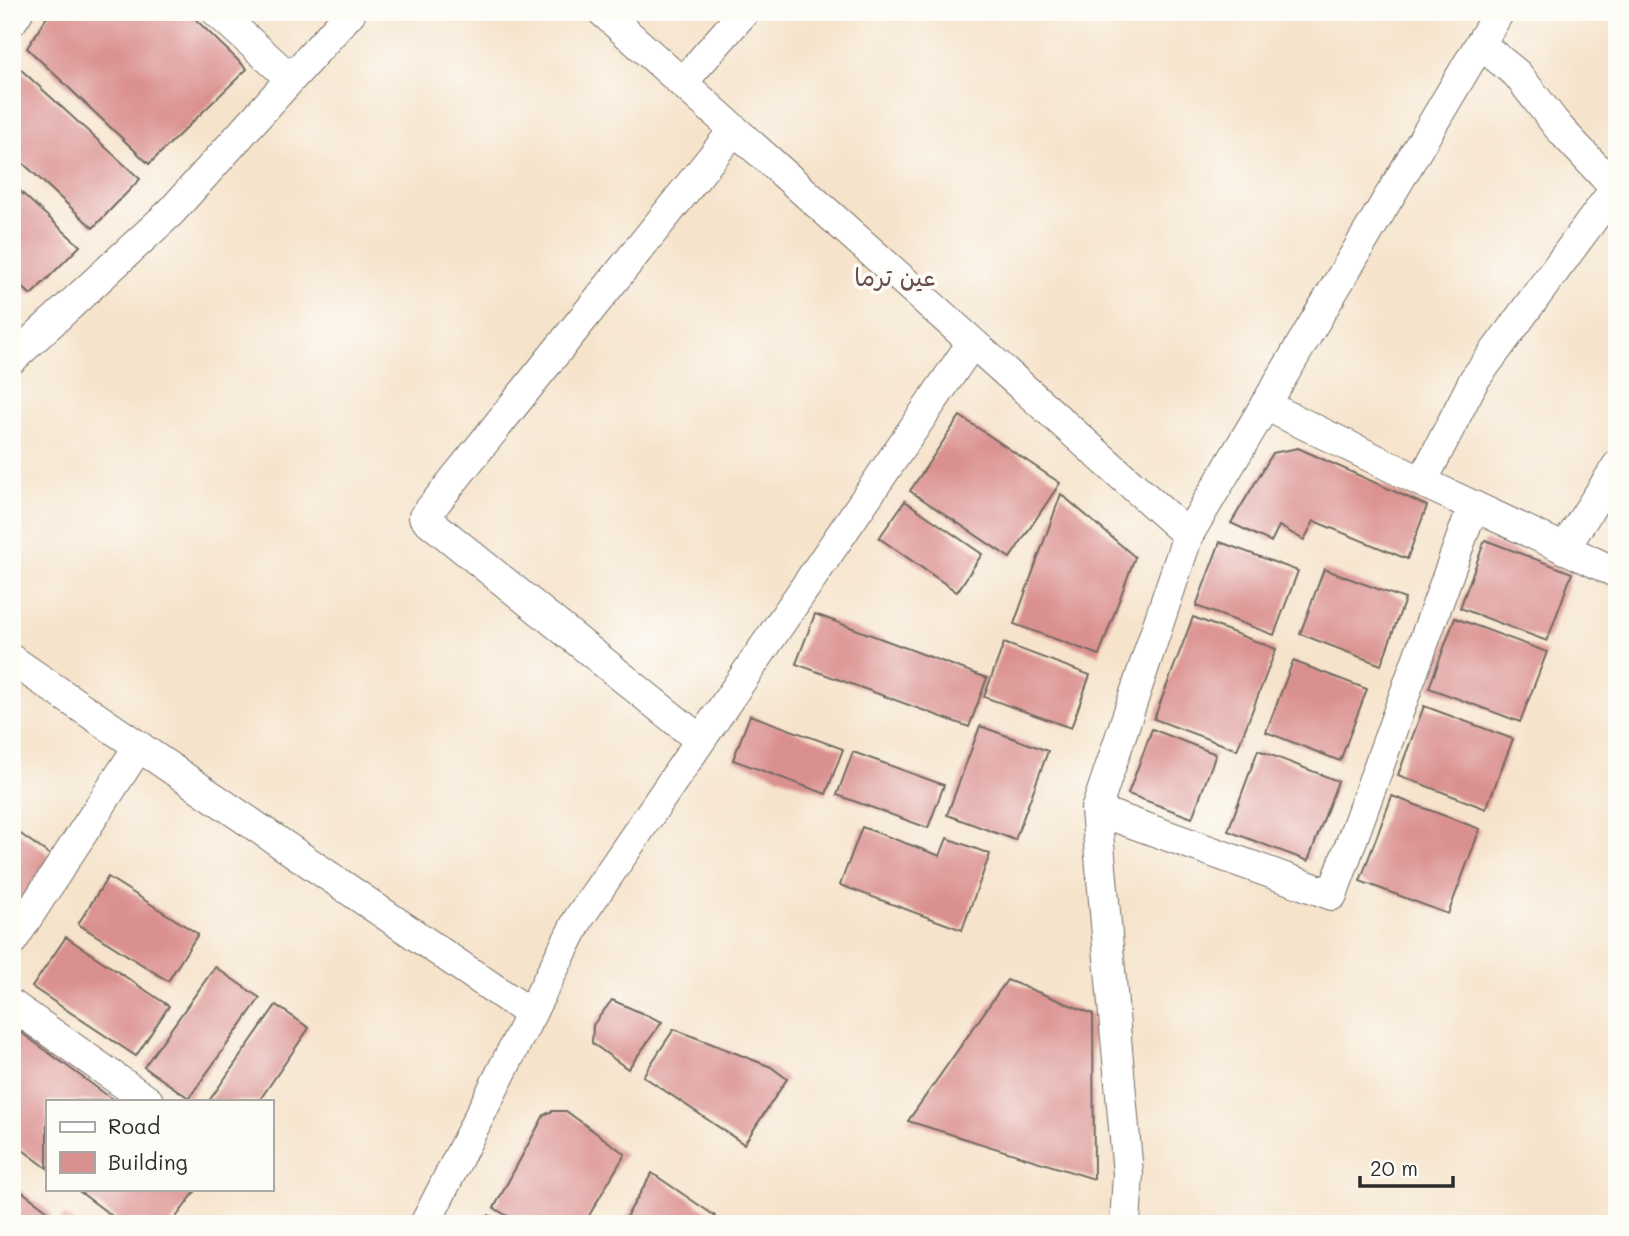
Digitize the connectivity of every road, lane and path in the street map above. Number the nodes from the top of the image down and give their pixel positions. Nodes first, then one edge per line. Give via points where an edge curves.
1 (18, 12) edge
2 (217, 12) edge
3 (351, 12) edge
4 (603, 12) edge
5 (744, 12) edge
6 (1499, 12) edge
7 (12, 21) edge
8 (1480, 44) junction
9 (290, 78) junction
10 (682, 83) junction
11 (734, 130) junction
12 (1616, 190) edge
13 (972, 343) junction
14 (12, 359) edge
15 (1265, 405) junction
16 (1617, 466) edge
17 (1422, 482) junction
18 (1473, 506) junction
19 (1188, 535) junction
20 (1563, 549) junction
21 (1617, 573) edge
22 (12, 660) edge
23 (700, 740) junction
24 (139, 746) junction
25 (1096, 810) junction
26 (12, 941) edge
27 (12, 1005) edge
28 (531, 1014) junction
29 (147, 1100) edge
30 (425, 1224) edge
31 (1125, 1224) edge

1 - 7 street
2 - 9 street
3 - 9 street
4 - 10 street
5 - 10 street
6 - 8 street
8 - 12 street via 1517,74
8 - 15 street
9 - 14 street via 171,212
10 - 11 street
11 - 13 street
11 - 23 street via 424,517
12 - 17 street via 1475,380
13 - 19 street
13 - 23 street
15 - 17 street
15 - 19 street
16 - 20 street
17 - 18 street
18 - 20 street
18 - 25 street via 1332,895
19 - 25 street
20 - 21 street
22 - 24 street
23 - 28 street via 579,918
24 - 26 street
24 - 28 street
25 - 31 street via 1128,1174
27 - 29 street
28 - 30 street

